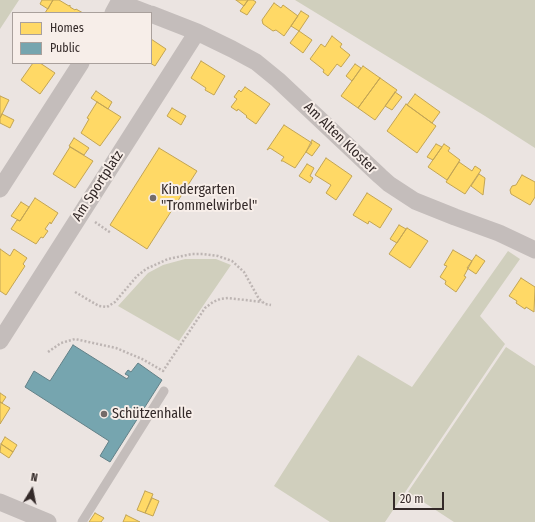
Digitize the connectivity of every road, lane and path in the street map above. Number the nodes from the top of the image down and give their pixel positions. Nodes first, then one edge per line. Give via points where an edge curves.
1 (114, 12) edge
2 (144, 12) edge
3 (152, 14) edge
4 (197, 32) junction
5 (80, 64) edge
6 (0, 189) edge
7 (98, 223) dead end
8 (111, 233) dead end
9 (535, 250) edge
10 (75, 292) dead end
11 (262, 302) junction
12 (271, 305) dead end
13 (0, 341) edge
14 (48, 352) dead end
15 (164, 391) dead end
16 (0, 502) edge
17 (48, 522) edge
18 (82, 522) edge

1 - 2 street via 119,2
3 - 4 street, Am Alten Kloster
4 - 9 street, Am Alten Kloster via 256,62 380,176 415,201 499,233
4 - 13 street, Am Sportplatz
5 - 6 street
7 - 8 path
10 - 11 path via 99,306 107,307 142,272 153,265 182,256 202,254 225,258 237,265
11 - 12 path
11 - 14 path via 228,298 213,302 205,308 163,371 116,348 75,339 61,343
15 - 18 lane
16 - 17 street

